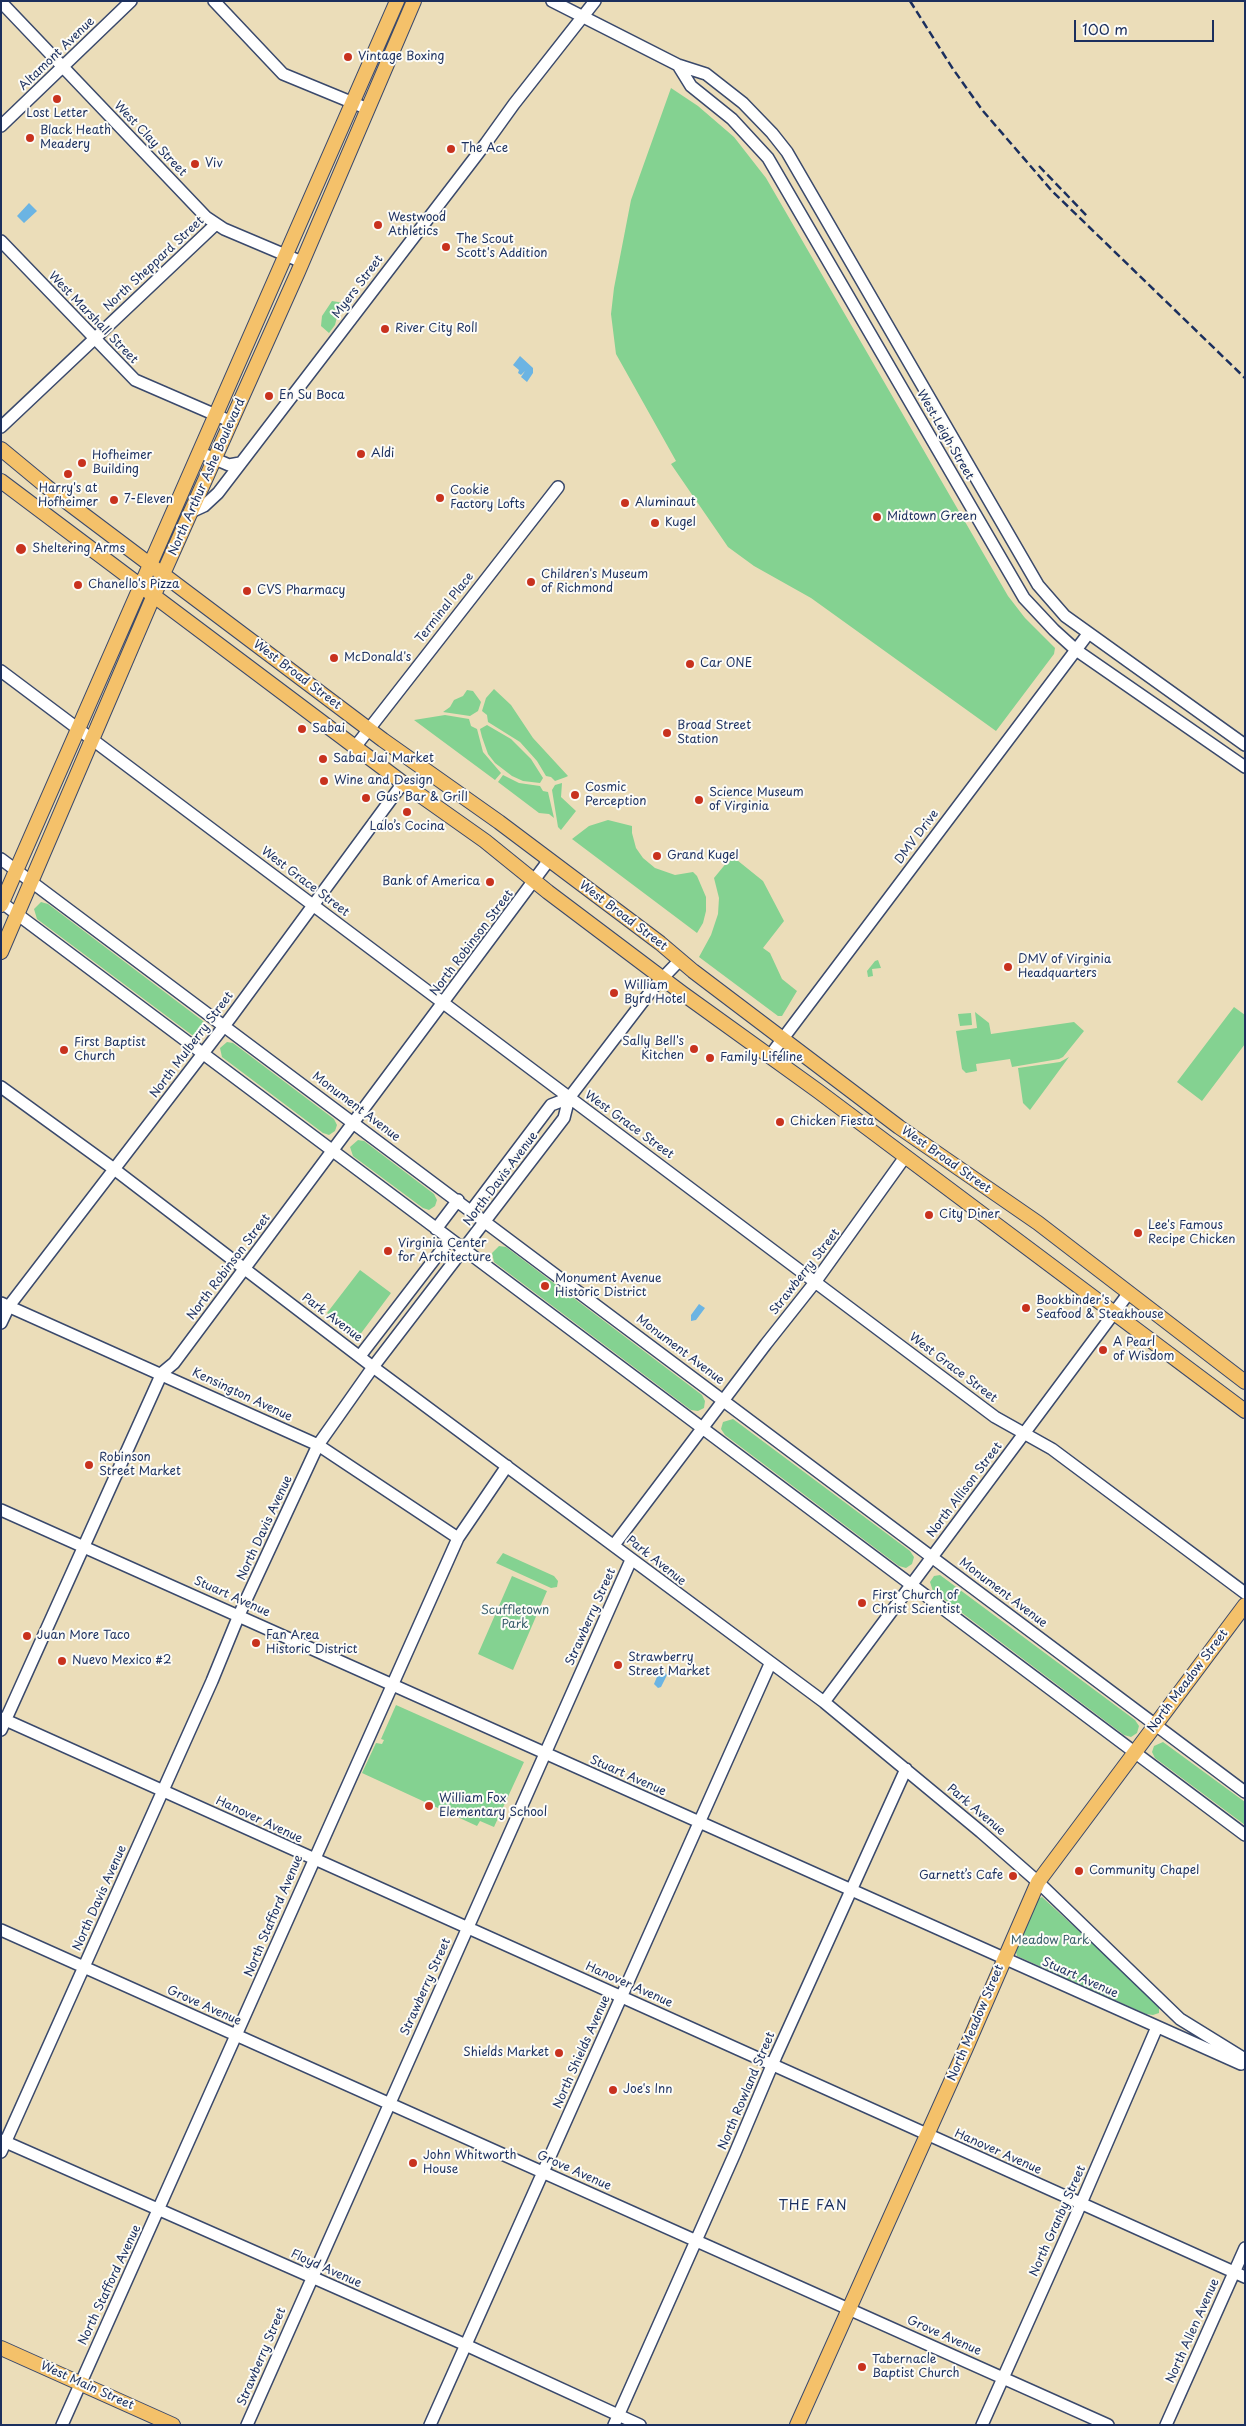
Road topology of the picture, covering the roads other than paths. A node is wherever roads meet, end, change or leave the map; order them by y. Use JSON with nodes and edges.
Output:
{"nodes":[{"id":1,"x":131,"y":1,"type":"edge"},
{"id":2,"x":214,"y":1,"type":"edge"},
{"id":3,"x":397,"y":1,"type":"edge"},
{"id":4,"x":414,"y":1,"type":"edge"},
{"id":5,"x":552,"y":1,"type":"edge"},
{"id":6,"x":595,"y":1,"type":"edge"},
{"id":7,"x":1,"y":2,"type":"edge"},
{"id":8,"x":584,"y":16,"type":"junction"},
{"id":9,"x":678,"y":65,"type":"junction"},
{"id":10,"x":63,"y":67,"type":"junction"},
{"id":11,"x":353,"y":103,"type":"junction"},
{"id":12,"x":368,"y":109,"type":"junction"},
{"id":13,"x":1,"y":126,"type":"edge"},
{"id":14,"x":216,"y":224,"type":"junction"},
{"id":15,"x":1,"y":241,"type":"edge"},
{"id":16,"x":286,"y":255,"type":"junction"},
{"id":17,"x":302,"y":262,"type":"junction"},
{"id":18,"x":94,"y":339,"type":"junction"},
{"id":19,"x":217,"y":416,"type":"junction"},
{"id":20,"x":232,"y":422,"type":"junction"},
{"id":21,"x":1,"y":427,"type":"edge"},
{"id":22,"x":1,"y":449,"type":"edge"},
{"id":23,"x":201,"y":453,"type":"junction"},
{"id":24,"x":216,"y":460,"type":"junction"},
{"id":25,"x":240,"y":464,"type":"junction"},
{"id":26,"x":1,"y":481,"type":"edge"},
{"id":27,"x":558,"y":487,"type":"dead end"},
{"id":28,"x":192,"y":512,"type":"junction"},
{"id":29,"x":151,"y":565,"type":"junction"},
{"id":30,"x":163,"y":574,"type":"junction"},
{"id":31,"x":142,"y":586,"type":"junction"},
{"id":32,"x":154,"y":596,"type":"junction"},
{"id":33,"x":1088,"y":634,"type":"junction"},
{"id":34,"x":1076,"y":650,"type":"junction"},
{"id":35,"x":1,"y":671,"type":"edge"},
{"id":36,"x":78,"y":729,"type":"junction"},
{"id":37,"x":369,"y":729,"type":"junction"},
{"id":38,"x":94,"y":740,"type":"junction"},
{"id":39,"x":1245,"y":745,"type":"edge"},
{"id":40,"x":355,"y":747,"type":"junction"},
{"id":41,"x":1245,"y":767,"type":"edge"},
{"id":42,"x":403,"y":783,"type":"junction"},
{"id":43,"x":1,"y":859,"type":"edge"},
{"id":44,"x":549,"y":860,"type":"junction"},
{"id":45,"x":16,"y":870,"type":"junction"},
{"id":46,"x":33,"y":881,"type":"junction"},
{"id":47,"x":535,"y":881,"type":"junction"},
{"id":48,"x":2,"y":903,"type":"edge"},
{"id":49,"x":313,"y":905,"type":"junction"},
{"id":50,"x":18,"y":915,"type":"junction"},
{"id":51,"x":1,"y":952,"type":"edge"},
{"id":52,"x":680,"y":960,"type":"junction"},
{"id":53,"x":662,"y":978,"type":"junction"},
{"id":54,"x":444,"y":1004,"type":"junction"},
{"id":55,"x":225,"y":1025,"type":"junction"},
{"id":56,"x":782,"y":1039,"type":"junction"},
{"id":57,"x":203,"y":1053,"type":"junction"},
{"id":58,"x":768,"y":1057,"type":"junction"},
{"id":59,"x":1,"y":1088,"type":"edge"},
{"id":60,"x":1,"y":1094,"type":"edge"},
{"id":61,"x":569,"y":1098,"type":"junction"},
{"id":62,"x":30,"y":1108,"type":"junction"},
{"id":63,"x":354,"y":1123,"type":"junction"},
{"id":64,"x":333,"y":1151,"type":"junction"},
{"id":65,"x":905,"y":1157,"type":"junction"},
{"id":66,"x":114,"y":1169,"type":"junction"},
{"id":67,"x":458,"y":1200,"type":"junction"},
{"id":68,"x":471,"y":1210,"type":"junction"},
{"id":69,"x":486,"y":1222,"type":"junction"},
{"id":70,"x":436,"y":1229,"type":"junction"},
{"id":71,"x":450,"y":1239,"type":"junction"},
{"id":72,"x":464,"y":1250,"type":"junction"},
{"id":73,"x":244,"y":1270,"type":"junction"},
{"id":74,"x":816,"y":1281,"type":"junction"},
{"id":75,"x":1128,"y":1294,"type":"junction"},
{"id":76,"x":5,"y":1305,"type":"edge"},
{"id":77,"x":1114,"y":1314,"type":"junction"},
{"id":78,"x":1,"y":1323,"type":"edge"},
{"id":79,"x":360,"y":1356,"type":"junction"},
{"id":80,"x":373,"y":1367,"type":"junction"},
{"id":81,"x":162,"y":1374,"type":"junction"},
{"id":82,"x":1245,"y":1382,"type":"edge"},
{"id":83,"x":724,"y":1400,"type":"junction"},
{"id":84,"x":1245,"y":1411,"type":"edge"},
{"id":85,"x":702,"y":1428,"type":"junction"},
{"id":86,"x":1024,"y":1434,"type":"junction"},
{"id":87,"x":318,"y":1445,"type":"junction"},
{"id":88,"x":506,"y":1466,"type":"junction"},
{"id":89,"x":1,"y":1510,"type":"edge"},
{"id":90,"x":458,"y":1538,"type":"junction"},
{"id":91,"x":83,"y":1546,"type":"junction"},
{"id":92,"x":614,"y":1546,"type":"junction"},
{"id":93,"x":932,"y":1557,"type":"junction"},
{"id":94,"x":631,"y":1560,"type":"junction"},
{"id":95,"x":911,"y":1585,"type":"junction"},
{"id":96,"x":1245,"y":1594,"type":"edge"},
{"id":97,"x":1245,"y":1605,"type":"edge"},
{"id":98,"x":239,"y":1615,"type":"junction"},
{"id":99,"x":770,"y":1664,"type":"junction"},
{"id":100,"x":392,"y":1685,"type":"junction"},
{"id":101,"x":824,"y":1702,"type":"junction"},
{"id":102,"x":3,"y":1723,"type":"edge"},
{"id":103,"x":1155,"y":1725,"type":"junction"},
{"id":104,"x":1134,"y":1752,"type":"junction"},
{"id":105,"x":544,"y":1754,"type":"junction"},
{"id":106,"x":906,"y":1769,"type":"junction"},
{"id":107,"x":163,"y":1790,"type":"junction"},
{"id":108,"x":1245,"y":1792,"type":"edge"},
{"id":109,"x":699,"y":1823,"type":"junction"},
{"id":110,"x":1245,"y":1835,"type":"edge"},
{"id":111,"x":313,"y":1860,"type":"junction"},
{"id":112,"x":1038,"y":1882,"type":"junction"},
{"id":113,"x":851,"y":1891,"type":"junction"},
{"id":114,"x":468,"y":1928,"type":"junction"},
{"id":115,"x":1,"y":1930,"type":"edge"},
{"id":116,"x":1004,"y":1960,"type":"junction"},
{"id":117,"x":84,"y":1967,"type":"junction"},
{"id":118,"x":621,"y":1997,"type":"junction"},
{"id":119,"x":1157,"y":2027,"type":"junction"},
{"id":120,"x":237,"y":2036,"type":"junction"},
{"id":121,"x":1245,"y":2059,"type":"edge"},
{"id":122,"x":772,"y":2066,"type":"junction"},
{"id":123,"x":1245,"y":2066,"type":"edge"},
{"id":124,"x":390,"y":2104,"type":"junction"},
{"id":125,"x":927,"y":2135,"type":"junction"},
{"id":126,"x":3,"y":2145,"type":"edge"},
{"id":127,"x":543,"y":2172,"type":"junction"},
{"id":128,"x":1081,"y":2204,"type":"junction"},
{"id":129,"x":160,"y":2210,"type":"junction"},
{"id":130,"x":696,"y":2241,"type":"junction"},
{"id":131,"x":1245,"y":2248,"type":"edge"},
{"id":132,"x":1239,"y":2275,"type":"edge"},
{"id":133,"x":311,"y":2277,"type":"junction"},
{"id":134,"x":848,"y":2308,"type":"junction"},
{"id":135,"x":466,"y":2345,"type":"junction"},
{"id":136,"x":1,"y":2348,"type":"edge"},
{"id":137,"x":1003,"y":2378,"type":"junction"},
{"id":138,"x":80,"y":2383,"type":"junction"},
{"id":139,"x":616,"y":2420,"type":"edge"},
{"id":140,"x":62,"y":2425,"type":"edge"},
{"id":141,"x":173,"y":2425,"type":"edge"},
{"id":142,"x":247,"y":2425,"type":"edge"},
{"id":143,"x":430,"y":2425,"type":"edge"},
{"id":144,"x":640,"y":2425,"type":"edge"},
{"id":145,"x":797,"y":2425,"type":"edge"},
{"id":146,"x":982,"y":2425,"type":"edge"},
{"id":147,"x":1108,"y":2425,"type":"edge"},
{"id":148,"x":1166,"y":2425,"type":"edge"}],
"edges":[{"from":1,"to":10,"type":"street","name":"Altamont Avenue"},
{"from":2,"to":11,"type":"street"},
{"from":3,"to":11,"type":"main road","name":"North Arthur Ashe Boulevard"},
{"from":4,"to":12,"type":"main road","name":"North Arthur Ashe Boulevard"},
{"from":5,"to":8,"type":"street","name":"West Leigh Street"},
{"from":6,"to":8,"type":"street","name":"Myers Street"},
{"from":7,"to":10,"type":"street","name":"West Clay Street"},
{"from":8,"to":9,"type":"street","name":"West Leigh Street"},
{"from":8,"to":25,"type":"street","name":"Myers Street"},
{"from":9,"to":33,"type":"street","name":"West Leigh Street"},
{"from":9,"to":34,"type":"street","name":"West Leigh Street"},
{"from":10,"to":13,"type":"street","name":"Altamont Avenue"},
{"from":10,"to":14,"type":"street","name":"West Clay Street"},
{"from":11,"to":12,"type":"street"},
{"from":11,"to":16,"type":"main road","name":"North Arthur Ashe Boulevard"},
{"from":12,"to":17,"type":"main road","name":"North Arthur Ashe Boulevard"},
{"from":14,"to":16,"type":"street","name":"West Clay Street"},
{"from":14,"to":18,"type":"street","name":"North Sheppard Street"},
{"from":15,"to":18,"type":"street","name":"West Marshall Street"},
{"from":16,"to":17,"type":"street","name":"West Clay Street"},
{"from":16,"to":19,"type":"main road","name":"North Arthur Ashe Boulevard"},
{"from":17,"to":20,"type":"main road","name":"North Arthur Ashe Boulevard"},
{"from":18,"to":19,"type":"street","name":"West Marshall Street"},
{"from":18,"to":21,"type":"street","name":"North Sheppard Street"},
{"from":19,"to":20,"type":"street","name":"West Marshall Street"},
{"from":19,"to":23,"type":"main road","name":"North Arthur Ashe Boulevard"},
{"from":20,"to":24,"type":"main road","name":"North Arthur Ashe Boulevard"},
{"from":22,"to":29,"type":"main road","name":"West Broad Street"},
{"from":23,"to":24,"type":"street"},
{"from":23,"to":29,"type":"main road","name":"North Arthur Ashe Boulevard"},
{"from":24,"to":25,"type":"street"},
{"from":24,"to":28,"type":"main road","name":"North Arthur Ashe Boulevard"},
{"from":25,"to":28,"type":"street","name":"Myers Street"},
{"from":26,"to":31,"type":"main road","name":"West Broad Street"},
{"from":27,"to":37,"type":"street","name":"Terminal Place"},
{"from":28,"to":30,"type":"main road","name":"North Arthur Ashe Boulevard"},
{"from":29,"to":30,"type":"main road","name":"West Broad Street"},
{"from":29,"to":31,"type":"main road","name":"North Arthur Ashe Boulevard"},
{"from":30,"to":32,"type":"main road","name":"North Arthur Ashe Boulevard"},
{"from":30,"to":37,"type":"main road","name":"West Broad Street"},
{"from":31,"to":32,"type":"main road","name":"West Broad Street"},
{"from":31,"to":36,"type":"main road","name":"North Arthur Ashe Boulevard"},
{"from":32,"to":38,"type":"main road","name":"North Arthur Ashe Boulevard"},
{"from":32,"to":40,"type":"main road","name":"West Broad Street"},
{"from":33,"to":34,"type":"street","name":"DMV Drive"},
{"from":33,"to":39,"type":"street","name":"West Leigh Street"},
{"from":34,"to":41,"type":"street","name":"West Leigh Street"},
{"from":34,"to":56,"type":"street","name":"DMV Drive"},
{"from":35,"to":36,"type":"street","name":"West Grace Street"},
{"from":36,"to":38,"type":"street","name":"West Grace Street"},
{"from":36,"to":45,"type":"main road","name":"North Arthur Ashe Boulevard"},
{"from":37,"to":40,"type":"street","name":"Terminal Place"},
{"from":37,"to":44,"type":"main road","name":"West Broad Street"},
{"from":38,"to":46,"type":"main road","name":"North Arthur Ashe Boulevard"},
{"from":38,"to":49,"type":"street","name":"West Grace Street"},
{"from":40,"to":42,"type":"main road","name":"West Broad Street"},
{"from":42,"to":47,"type":"main road","name":"West Broad Street"},
{"from":42,"to":49,"type":"street","name":"North Mulberry Street"},
{"from":43,"to":45,"type":"street","name":"Monument Avenue"},
{"from":44,"to":47,"type":"street","name":"North Robinson Street"},
{"from":44,"to":52,"type":"main road","name":"West Broad Street"},
{"from":45,"to":46,"type":"street","name":"Monument Avenue"},
{"from":45,"to":48,"type":"main road","name":"North Arthur Ashe Boulevard"},
{"from":46,"to":50,"type":"main road","name":"North Arthur Ashe Boulevard"},
{"from":46,"to":55,"type":"street","name":"Monument Avenue"},
{"from":47,"to":53,"type":"main road","name":"West Broad Street"},
{"from":47,"to":54,"type":"street","name":"North Robinson Street"},
{"from":48,"to":50,"type":"street"},
{"from":49,"to":54,"type":"street","name":"West Grace Street"},
{"from":49,"to":55,"type":"street","name":"North Mulberry Street"},
{"from":50,"to":51,"type":"main road","name":"North Arthur Ashe Boulevard"},
{"from":50,"to":57,"type":"street"},
{"from":52,"to":53,"type":"street","name":"North Davis Avenue"},
{"from":52,"to":56,"type":"main road","name":"West Broad Street"},
{"from":53,"to":58,"type":"main road","name":"West Broad Street"},
{"from":53,"to":61,"type":"street","name":"North Davis Avenue"},
{"from":54,"to":61,"type":"street","name":"West Grace Street"},
{"from":54,"to":63,"type":"street","name":"North Robinson Street"},
{"from":55,"to":57,"type":"street","name":"North Mulberry Street"},
{"from":55,"to":63,"type":"street","name":"Monument Avenue"},
{"from":56,"to":58,"type":"street","name":"DMV Drive"},
{"from":56,"to":75,"type":"main road","name":"West Broad Street"},
{"from":57,"to":64,"type":"street"},
{"from":57,"to":66,"type":"street","name":"North Mulberry Street"},
{"from":58,"to":65,"type":"main road","name":"West Broad Street"},
{"from":59,"to":62,"type":"street","name":"Park Avenue"},
{"from":60,"to":62,"type":"street","name":"Park Avenue"},
{"from":61,"to":68,"type":"street","name":"North Davis Avenue"},
{"from":61,"to":69,"type":"street","name":"North Davis Avenue"},
{"from":61,"to":74,"type":"street","name":"West Grace Street"},
{"from":62,"to":66,"type":"street","name":"Park Avenue"},
{"from":63,"to":64,"type":"street","name":"North Robinson Street"},
{"from":63,"to":67,"type":"street","name":"Monument Avenue"},
{"from":64,"to":70,"type":"street"},
{"from":64,"to":73,"type":"street","name":"North Robinson Street"},
{"from":65,"to":74,"type":"street","name":"Strawberry Street"},
{"from":65,"to":77,"type":"main road","name":"West Broad Street"},
{"from":66,"to":73,"type":"street","name":"Park Avenue"},
{"from":66,"to":76,"type":"street","name":"North Mulberry Street"},
{"from":67,"to":68,"type":"street","name":"Monument Avenue"},
{"from":67,"to":70,"type":"street","name":"North Davis Avenue"},
{"from":68,"to":69,"type":"street","name":"Monument Avenue"},
{"from":69,"to":72,"type":"street","name":"North Davis Avenue"},
{"from":69,"to":83,"type":"street","name":"Monument Avenue"},
{"from":70,"to":71,"type":"street"},
{"from":71,"to":72,"type":"street"},
{"from":71,"to":79,"type":"street"},
{"from":72,"to":80,"type":"street","name":"North Davis Avenue"},
{"from":72,"to":85,"type":"street"},
{"from":73,"to":79,"type":"street","name":"Park Avenue"},
{"from":73,"to":81,"type":"street","name":"North Robinson Street"},
{"from":74,"to":83,"type":"street","name":"Strawberry Street"},
{"from":74,"to":86,"type":"street","name":"West Grace Street"},
{"from":75,"to":77,"type":"street","name":"North Allison Street"},
{"from":75,"to":82,"type":"main road","name":"West Broad Street"},
{"from":76,"to":78,"type":"street","name":"North Mulberry Street"},
{"from":76,"to":81,"type":"street","name":"Kensington Avenue"},
{"from":77,"to":84,"type":"main road","name":"West Broad Street"},
{"from":77,"to":86,"type":"street","name":"North Allison Street"},
{"from":79,"to":80,"type":"street","name":"Park Avenue"},
{"from":80,"to":87,"type":"street","name":"North Davis Avenue"},
{"from":80,"to":88,"type":"street","name":"Park Avenue"},
{"from":81,"to":87,"type":"street","name":"Kensington Avenue"},
{"from":81,"to":91,"type":"street","name":"North Robinson Street"},
{"from":83,"to":85,"type":"street","name":"Strawberry Street"},
{"from":83,"to":93,"type":"street","name":"Monument Avenue"},
{"from":85,"to":92,"type":"street","name":"Strawberry Street"},
{"from":85,"to":95,"type":"street"},
{"from":86,"to":93,"type":"street","name":"North Allison Street"},
{"from":86,"to":96,"type":"street","name":"West Grace Street"},
{"from":87,"to":90,"type":"street","name":"Kensington Avenue"},
{"from":87,"to":98,"type":"street","name":"North Davis Avenue"},
{"from":88,"to":90,"type":"street","name":"North Stafford Avenue"},
{"from":88,"to":92,"type":"street","name":"Park Avenue"},
{"from":89,"to":91,"type":"street","name":"Stuart Avenue"},
{"from":90,"to":100,"type":"street","name":"North Stafford Avenue"},
{"from":91,"to":98,"type":"street","name":"Stuart Avenue"},
{"from":91,"to":102,"type":"street","name":"North Robinson Street"},
{"from":92,"to":94,"type":"street","name":"Park Avenue"},
{"from":93,"to":95,"type":"street","name":"North Allison Street"},
{"from":93,"to":103,"type":"street","name":"Monument Avenue"},
{"from":94,"to":99,"type":"street","name":"Park Avenue"},
{"from":94,"to":105,"type":"street","name":"Strawberry Street"},
{"from":95,"to":101,"type":"street","name":"North Allison Street"},
{"from":95,"to":104,"type":"street"},
{"from":97,"to":103,"type":"main road","name":"North Meadow Street"},
{"from":98,"to":100,"type":"street","name":"Stuart Avenue"},
{"from":98,"to":107,"type":"street","name":"North Davis Avenue"},
{"from":99,"to":101,"type":"street","name":"Park Avenue"},
{"from":99,"to":109,"type":"street","name":"North Shields Avenue"},
{"from":100,"to":105,"type":"street","name":"Stuart Avenue"},
{"from":100,"to":111,"type":"street","name":"North Stafford Avenue"},
{"from":101,"to":106,"type":"street","name":"Park Avenue"},
{"from":102,"to":107,"type":"street","name":"Hanover Avenue"},
{"from":103,"to":104,"type":"main road","name":"North Meadow Street"},
{"from":103,"to":108,"type":"street","name":"Monument Avenue"},
{"from":104,"to":110,"type":"street"},
{"from":104,"to":112,"type":"main road","name":"North Meadow Street"},
{"from":105,"to":109,"type":"street","name":"Stuart Avenue"},
{"from":105,"to":114,"type":"street","name":"Strawberry Street"},
{"from":106,"to":112,"type":"street","name":"Park Avenue"},
{"from":106,"to":113,"type":"street","name":"North Rowland Street"},
{"from":107,"to":111,"type":"street","name":"Hanover Avenue"},
{"from":107,"to":117,"type":"street","name":"North Davis Avenue"},
{"from":109,"to":113,"type":"street","name":"Stuart Avenue"},
{"from":109,"to":118,"type":"street","name":"North Shields Avenue"},
{"from":111,"to":114,"type":"street","name":"Hanover Avenue"},
{"from":111,"to":120,"type":"street","name":"North Stafford Avenue"},
{"from":112,"to":116,"type":"main road","name":"North Meadow Street"},
{"from":112,"to":121,"type":"street","name":"Park Avenue"},
{"from":113,"to":116,"type":"street","name":"Stuart Avenue"},
{"from":113,"to":122,"type":"street","name":"North Rowland Street"},
{"from":114,"to":118,"type":"street","name":"Hanover Avenue"},
{"from":114,"to":124,"type":"street","name":"Strawberry Street"},
{"from":115,"to":117,"type":"street","name":"Grove Avenue"},
{"from":116,"to":119,"type":"street","name":"Stuart Avenue"},
{"from":116,"to":125,"type":"main road","name":"North Meadow Street"},
{"from":117,"to":120,"type":"street","name":"Grove Avenue"},
{"from":117,"to":126,"type":"street","name":"North Davis Avenue"},
{"from":118,"to":122,"type":"street","name":"Hanover Avenue"},
{"from":118,"to":127,"type":"street","name":"North Shields Avenue"},
{"from":119,"to":123,"type":"street","name":"Stuart Avenue"},
{"from":119,"to":128,"type":"street","name":"North Granby Street"},
{"from":120,"to":124,"type":"street","name":"Grove Avenue"},
{"from":120,"to":129,"type":"street","name":"North Stafford Avenue"},
{"from":122,"to":125,"type":"street","name":"Hanover Avenue"},
{"from":122,"to":130,"type":"street","name":"North Rowland Street"},
{"from":124,"to":127,"type":"street","name":"Grove Avenue"},
{"from":124,"to":133,"type":"street","name":"Strawberry Street"},
{"from":125,"to":128,"type":"street","name":"Hanover Avenue"},
{"from":125,"to":134,"type":"main road","name":"North Meadow Street"},
{"from":126,"to":129,"type":"street","name":"Floyd Avenue"},
{"from":127,"to":130,"type":"street","name":"Grove Avenue"},
{"from":127,"to":135,"type":"street","name":"North Shields Avenue"},
{"from":128,"to":132,"type":"street","name":"Hanover Avenue"},
{"from":128,"to":137,"type":"street","name":"North Granby Street"},
{"from":129,"to":133,"type":"street","name":"Floyd Avenue"},
{"from":129,"to":138,"type":"street","name":"North Stafford Avenue"},
{"from":130,"to":134,"type":"street","name":"Grove Avenue"},
{"from":130,"to":139,"type":"street","name":"North Rowland Street"},
{"from":131,"to":132,"type":"street","name":"North Allen Avenue"},
{"from":132,"to":148,"type":"street","name":"North Allen Avenue"},
{"from":133,"to":135,"type":"street","name":"Floyd Avenue"},
{"from":133,"to":142,"type":"street","name":"Strawberry Street"},
{"from":134,"to":137,"type":"street","name":"Grove Avenue"},
{"from":134,"to":145,"type":"main road","name":"North Meadow Street"},
{"from":135,"to":139,"type":"street","name":"Floyd Avenue"},
{"from":135,"to":143,"type":"street","name":"North Shields Avenue"},
{"from":136,"to":138,"type":"main road","name":"West Main Street"},
{"from":137,"to":146,"type":"street","name":"North Granby Street"},
{"from":137,"to":147,"type":"street","name":"Grove Avenue"},
{"from":138,"to":140,"type":"street","name":"North Stafford Avenue"},
{"from":138,"to":141,"type":"main road","name":"West Main Street"},
{"from":139,"to":144,"type":"street","name":"Floyd Avenue"}]}
